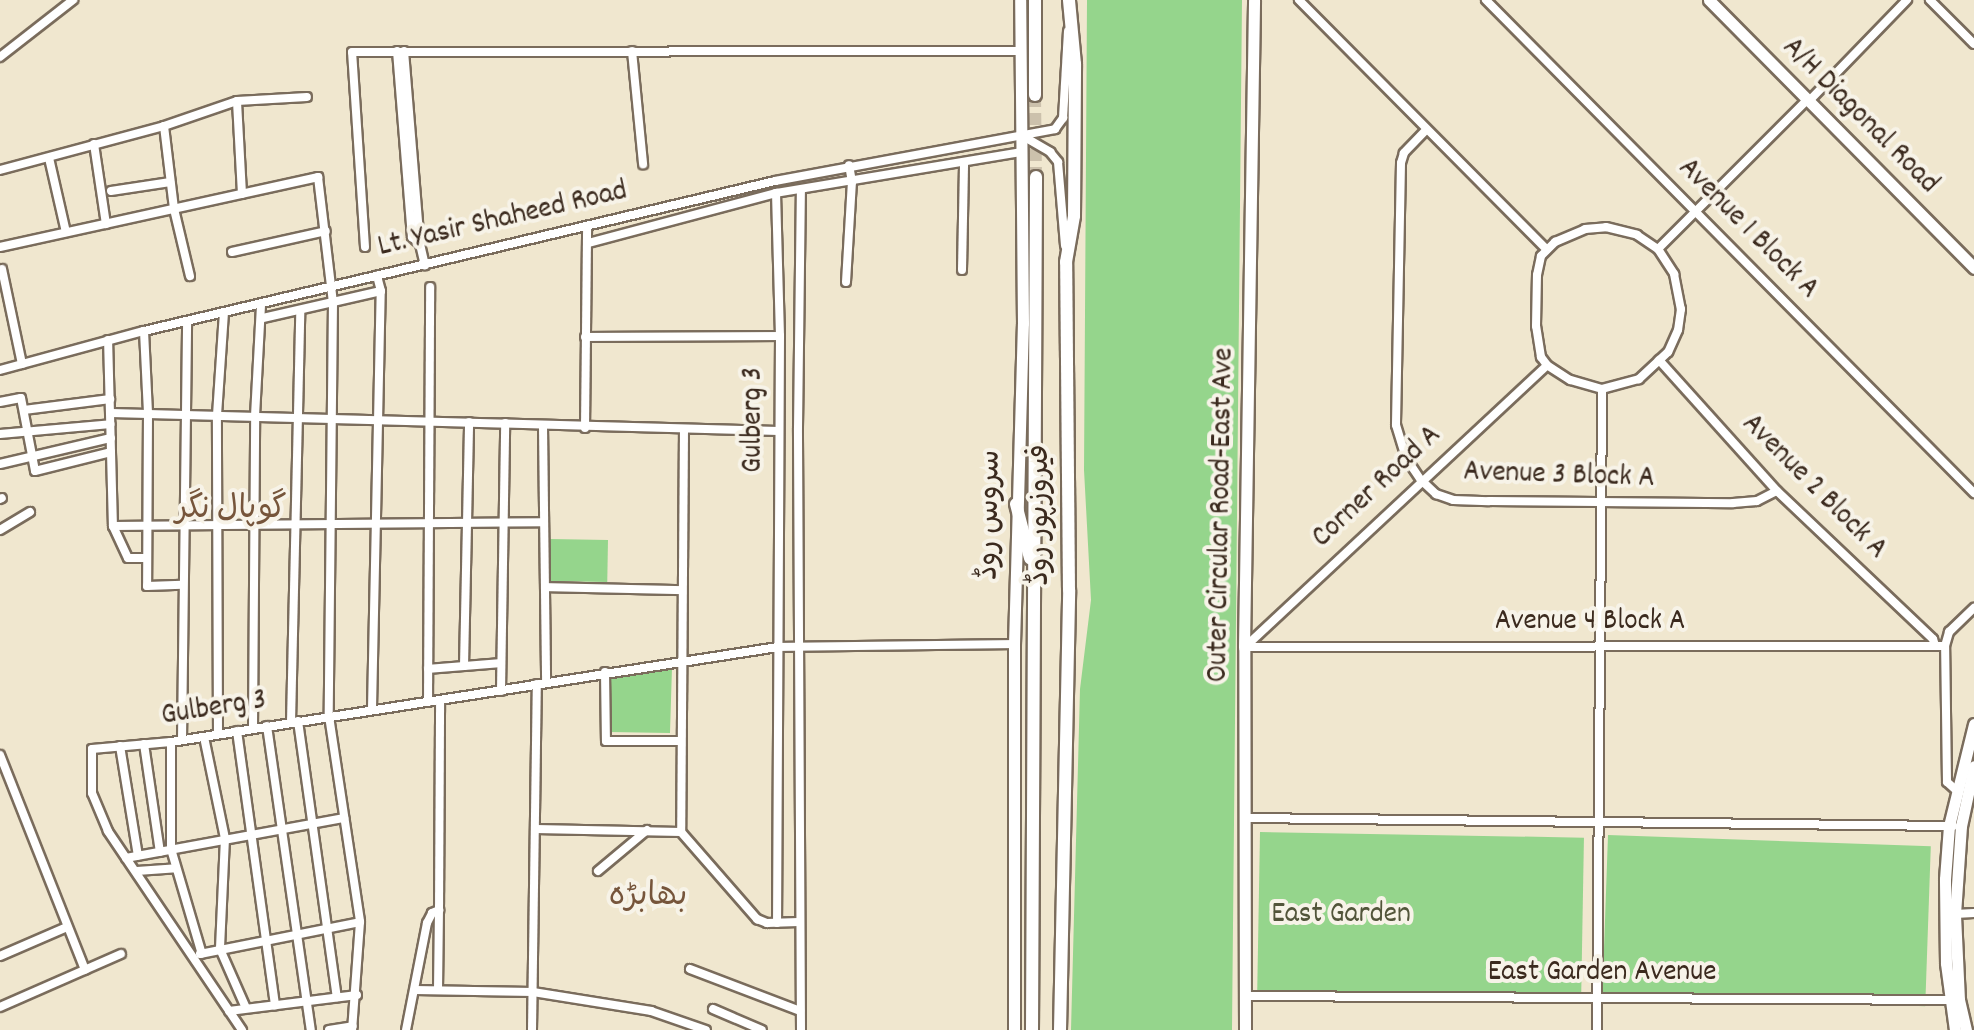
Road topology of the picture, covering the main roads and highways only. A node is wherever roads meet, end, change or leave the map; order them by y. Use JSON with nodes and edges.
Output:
{"nodes":[{"id":1,"x":1035,"y":0,"type":"edge"},
{"id":2,"x":1069,"y":0,"type":"edge"},
{"id":3,"x":1035,"y":95,"type":"tunnel mouth"},
{"id":4,"x":1036,"y":177,"type":"tunnel mouth"},
{"id":5,"x":1016,"y":504,"type":"road end"},
{"id":6,"x":1034,"y":577,"type":"junction"},
{"id":7,"x":1032,"y":1030,"type":"edge"},
{"id":8,"x":1060,"y":1030,"type":"edge"}],
"edges":[{"from":1,"to":3,"type":"main road"},
{"from":2,"to":8,"type":"main road","name":"فیروزپور روڈ"},
{"from":4,"to":6,"type":"main road","name":"فیروزپور روڈ"},
{"from":5,"to":6,"type":"main road"},
{"from":6,"to":7,"type":"main road","name":"فیروزپور روڈ"}]}
